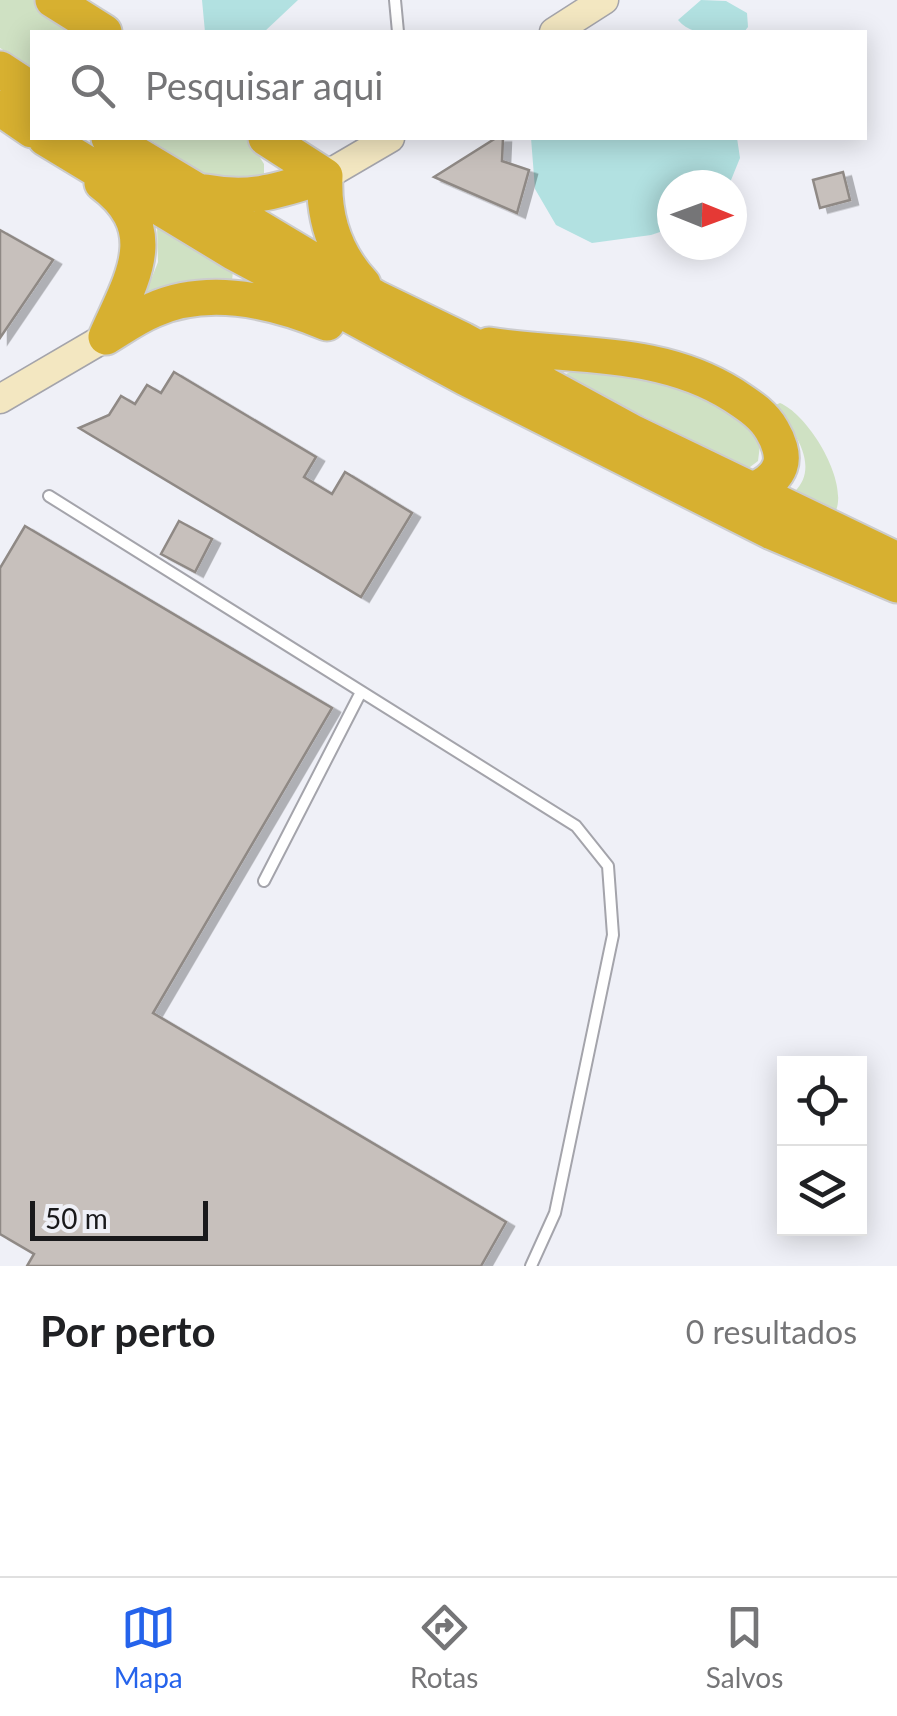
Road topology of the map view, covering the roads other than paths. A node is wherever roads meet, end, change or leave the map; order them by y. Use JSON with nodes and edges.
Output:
{"nodes":[{"id":1,"x":53,"y":0,"type":"edge"},
{"id":2,"x":395,"y":0,"type":"edge"},
{"id":3,"x":604,"y":0,"type":"edge"},
{"id":4,"x":101,"y":30,"type":"edge"},
{"id":5,"x":398,"y":30,"type":"edge"},
{"id":6,"x":557,"y":30,"type":"edge"},
{"id":7,"x":0,"y":70,"type":"edge"},
{"id":8,"x":29,"y":122,"type":"edge"},
{"id":9,"x":51,"y":140,"type":"edge"},
{"id":10,"x":57,"y":140,"type":"edge"},
{"id":11,"x":112,"y":140,"type":"edge"},
{"id":12,"x":269,"y":140,"type":"edge"},
{"id":13,"x":387,"y":140,"type":"edge"},
{"id":14,"x":325,"y":176,"type":"junction"},
{"id":15,"x":193,"y":190,"type":"junction"},
{"id":16,"x":376,"y":298,"type":"junction"},
{"id":17,"x":106,"y":337,"type":"junction"},
{"id":18,"x":462,"y":340,"type":"junction"},
{"id":19,"x":423,"y":354,"type":"junction"},
{"id":20,"x":0,"y":399,"type":"edge"},
{"id":21,"x":668,"y":480,"type":"junction"},
{"id":22,"x":754,"y":491,"type":"junction"},
{"id":23,"x":49,"y":496,"type":"dead end"},
{"id":24,"x":897,"y":560,"type":"edge"},
{"id":25,"x":897,"y":586,"type":"edge"},
{"id":26,"x":361,"y":692,"type":"junction"},
{"id":27,"x":264,"y":881,"type":"dead end"},
{"id":28,"x":531,"y":1266,"type":"edge"}],
"edges":[{"from":1,"to":4,"type":"highway"},
{"from":2,"to":5,"type":"lane"},
{"from":3,"to":6,"type":"main road"},
{"from":7,"to":8,"type":"highway"},
{"from":9,"to":17,"type":"highway"},
{"from":10,"to":19,"type":"highway"},
{"from":11,"to":15,"type":"highway"},
{"from":12,"to":14,"type":"highway"},
{"from":13,"to":14,"type":"main road"},
{"from":14,"to":15,"type":"highway"},
{"from":14,"to":16,"type":"highway"},
{"from":15,"to":16,"type":"highway"},
{"from":16,"to":18,"type":"highway"},
{"from":17,"to":19,"type":"highway"},
{"from":17,"to":20,"type":"main road"},
{"from":18,"to":22,"type":"highway"},
{"from":18,"to":22,"type":"highway"},
{"from":19,"to":21,"type":"highway"},
{"from":21,"to":22,"type":"highway"},
{"from":21,"to":25,"type":"highway"},
{"from":22,"to":24,"type":"highway"},
{"from":23,"to":26,"type":"lane"},
{"from":26,"to":27,"type":"lane"},
{"from":26,"to":28,"type":"lane"}]}
